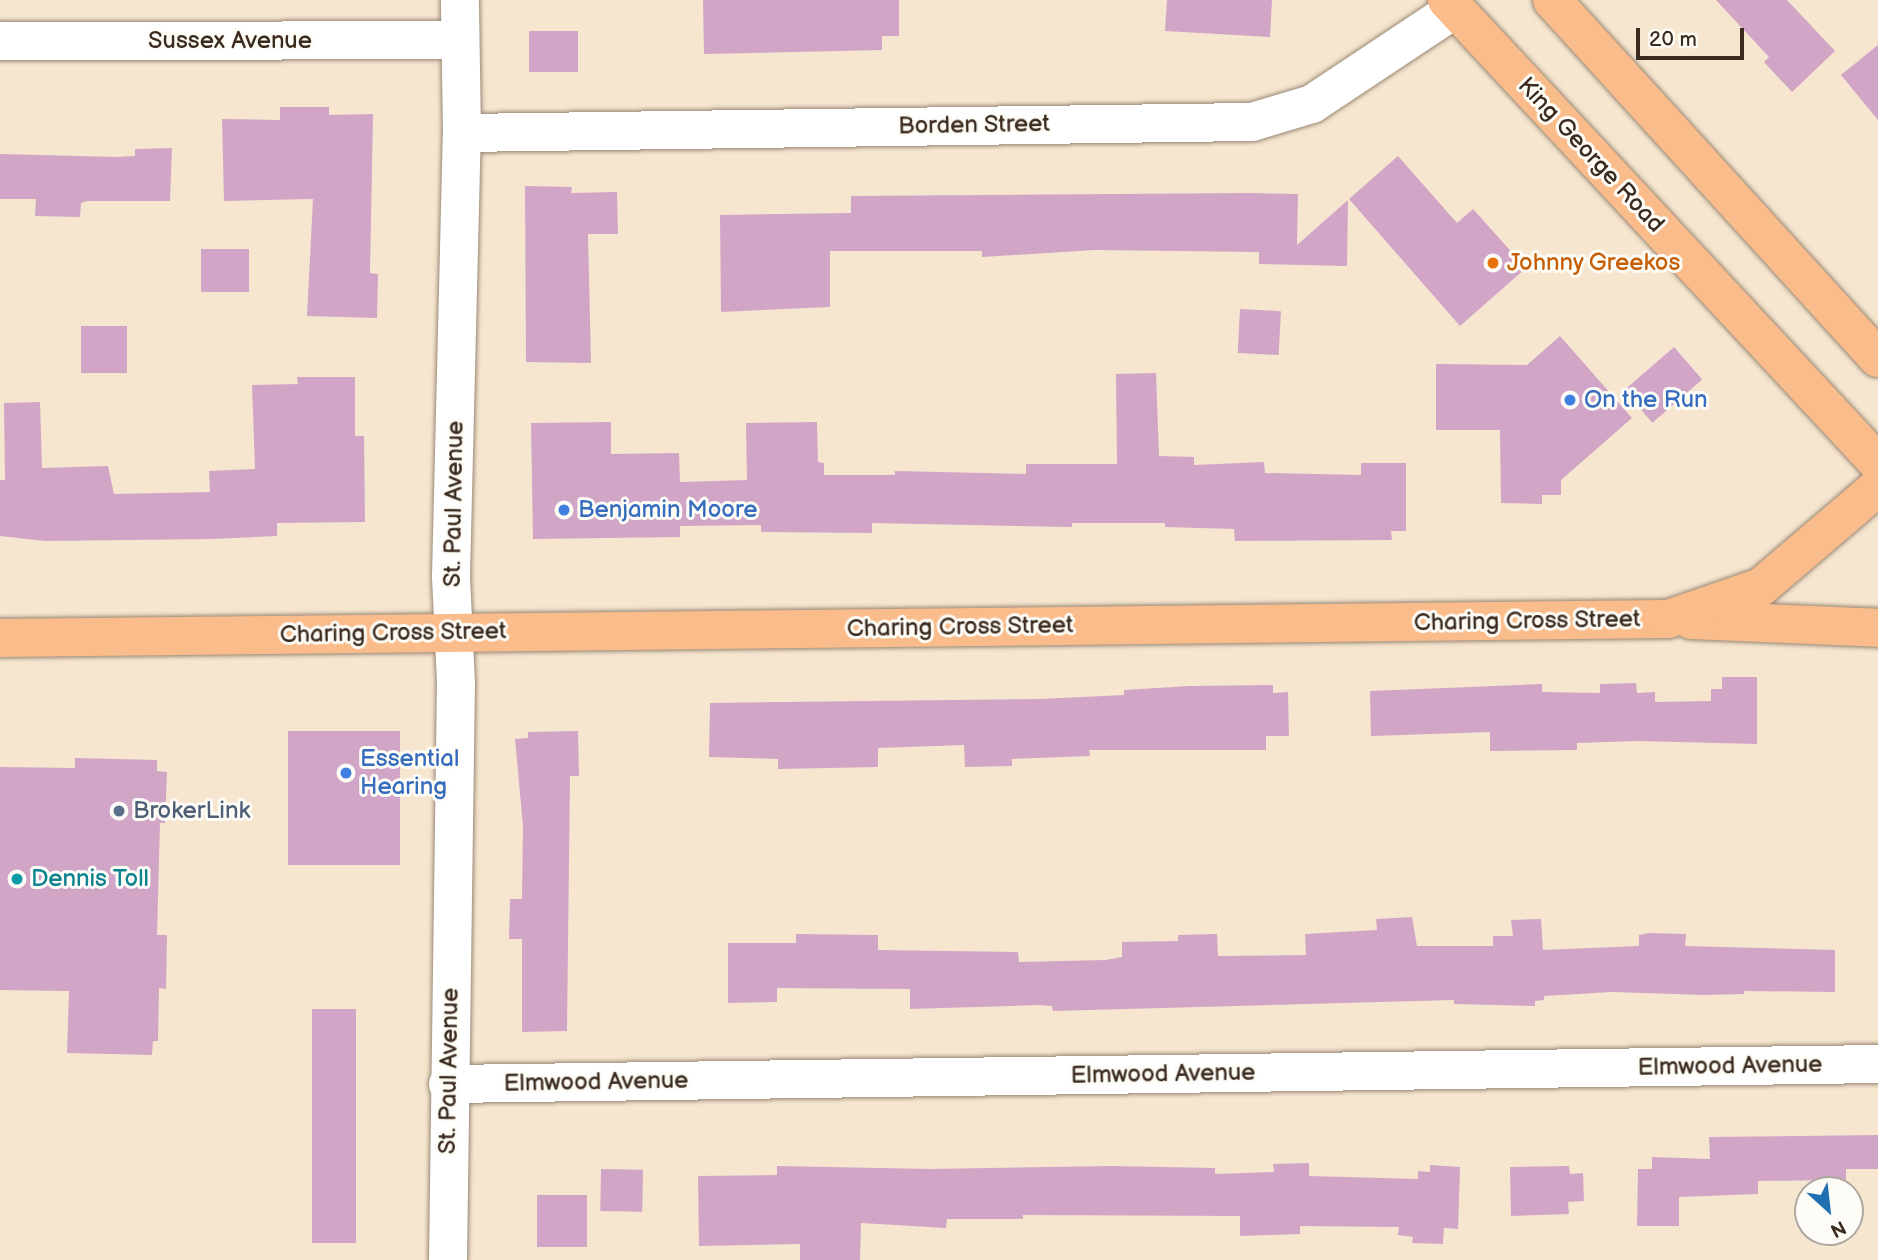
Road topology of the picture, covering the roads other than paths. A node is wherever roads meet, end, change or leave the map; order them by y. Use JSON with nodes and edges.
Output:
{"nodes":[{"id":1,"x":460,"y":0,"type":"edge"},
{"id":2,"x":1552,"y":0,"type":"edge"},
{"id":3,"x":1451,"y":4,"type":"edge"},
{"id":4,"x":459,"y":40,"type":"junction"},
{"id":5,"x":0,"y":41,"type":"edge"},
{"id":6,"x":463,"y":133,"type":"junction"},
{"id":7,"x":1878,"y":358,"type":"edge"},
{"id":8,"x":1878,"y":463,"type":"edge"},
{"id":9,"x":1878,"y":487,"type":"edge"},
{"id":10,"x":1668,"y":619,"type":"junction"},
{"id":11,"x":1878,"y":628,"type":"edge"},
{"id":12,"x":454,"y":632,"type":"junction"},
{"id":13,"x":0,"y":638,"type":"edge"},
{"id":14,"x":1878,"y":1064,"type":"edge"},
{"id":15,"x":448,"y":1084,"type":"junction"},
{"id":16,"x":448,"y":1260,"type":"edge"}],
"edges":[{"from":1,"to":4,"type":"street","name":"St. Paul Avenue"},
{"from":2,"to":7,"type":"main road"},
{"from":3,"to":6,"type":"street","name":"Borden Street"},
{"from":3,"to":8,"type":"main road","name":"King George Road"},
{"from":4,"to":5,"type":"street","name":"Sussex Avenue"},
{"from":4,"to":6,"type":"street","name":"St. Paul Avenue"},
{"from":6,"to":12,"type":"street","name":"St. Paul Avenue"},
{"from":9,"to":10,"type":"main road","name":"Charing Cross Street"},
{"from":10,"to":11,"type":"main road"},
{"from":10,"to":12,"type":"main road","name":"Charing Cross Street"},
{"from":12,"to":13,"type":"main road","name":"Charing Cross Street"},
{"from":12,"to":15,"type":"street","name":"St. Paul Avenue"},
{"from":14,"to":15,"type":"street","name":"Elmwood Avenue"},
{"from":15,"to":16,"type":"street","name":"St. Paul Avenue"}]}
